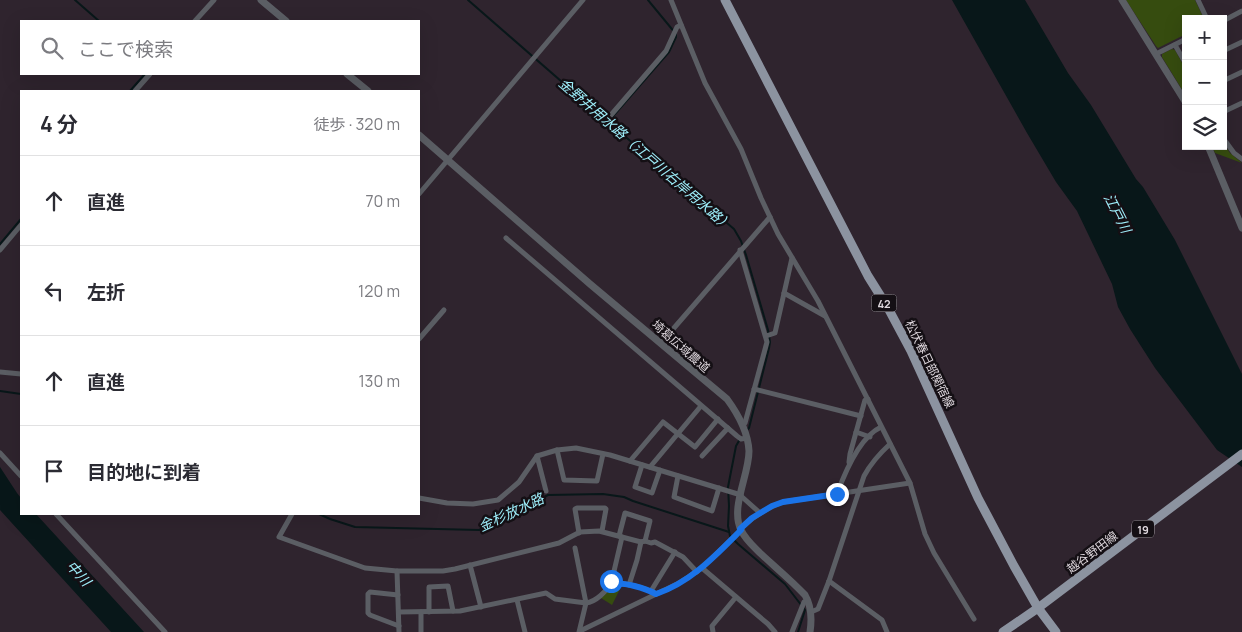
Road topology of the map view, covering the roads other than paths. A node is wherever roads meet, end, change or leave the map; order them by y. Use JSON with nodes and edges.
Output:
{"nodes":[{"id":1,"x":214,"y":0,"type":"edge"},
{"id":2,"x":261,"y":0,"type":"edge"},
{"id":3,"x":583,"y":0,"type":"edge"},
{"id":4,"x":671,"y":0,"type":"edge"},
{"id":5,"x":725,"y":0,"type":"edge"},
{"id":6,"x":1122,"y":0,"type":"edge"},
{"id":7,"x":1198,"y":0,"type":"edge"},
{"id":8,"x":1242,"y":12,"type":"edge"},
{"id":9,"x":1205,"y":15,"type":"edge"},
{"id":10,"x":1227,"y":19,"type":"edge"},
{"id":11,"x":196,"y":20,"type":"edge"},
{"id":12,"x":285,"y":20,"type":"edge"},
{"id":13,"x":681,"y":25,"type":"junction"},
{"id":14,"x":1182,"y":41,"type":"edge"},
{"id":15,"x":1242,"y":42,"type":"edge"},
{"id":16,"x":1174,"y":45,"type":"junction"},
{"id":17,"x":1227,"y":49,"type":"edge"},
{"id":18,"x":1156,"y":54,"type":"junction"},
{"id":19,"x":1183,"y":60,"type":"edge"},
{"id":20,"x":1242,"y":72,"type":"edge"},
{"id":21,"x":149,"y":75,"type":"edge"},
{"id":22,"x":348,"y":75,"type":"edge"},
{"id":23,"x":1227,"y":80,"type":"edge"},
{"id":24,"x":136,"y":90,"type":"edge"},
{"id":25,"x":367,"y":90,"type":"edge"},
{"id":26,"x":1182,"y":96,"type":"edge"},
{"id":27,"x":1242,"y":104,"type":"edge"},
{"id":28,"x":1227,"y":110,"type":"edge"},
{"id":29,"x":607,"y":121,"type":"dead end"},
{"id":30,"x":420,"y":136,"type":"edge"},
{"id":31,"x":1227,"y":143,"type":"edge"},
{"id":32,"x":1210,"y":150,"type":"edge"},
{"id":33,"x":1242,"y":159,"type":"edge"},
{"id":34,"x":448,"y":160,"type":"junction"},
{"id":35,"x":420,"y":193,"type":"edge"},
{"id":36,"x":770,"y":217,"type":"junction"},
{"id":37,"x":1240,"y":220,"type":"edge"},
{"id":38,"x":20,"y":226,"type":"edge"},
{"id":39,"x":1242,"y":228,"type":"edge"},
{"id":40,"x":506,"y":238,"type":"dead end"},
{"id":41,"x":0,"y":250,"type":"edge"},
{"id":42,"x":741,"y":250,"type":"junction"},
{"id":43,"x":792,"y":258,"type":"junction"},
{"id":44,"x":784,"y":293,"type":"junction"},
{"id":45,"x":444,"y":310,"type":"dead end"},
{"id":46,"x":825,"y":316,"type":"junction"},
{"id":47,"x":768,"y":335,"type":"junction"},
{"id":48,"x":420,"y":338,"type":"edge"},
{"id":49,"x":661,"y":343,"type":"junction"},
{"id":50,"x":0,"y":372,"type":"edge"},
{"id":51,"x":20,"y":374,"type":"edge"},
{"id":52,"x":754,"y":389,"type":"junction"},
{"id":53,"x":868,"y":399,"type":"junction"},
{"id":54,"x":702,"y":406,"type":"junction"},
{"id":55,"x":861,"y":416,"type":"junction"},
{"id":56,"x":718,"y":419,"type":"junction"},
{"id":57,"x":742,"y":425,"type":"junction"},
{"id":58,"x":882,"y":427,"type":"junction"},
{"id":59,"x":728,"y":428,"type":"junction"},
{"id":60,"x":856,"y":432,"type":"junction"},
{"id":61,"x":678,"y":434,"type":"junction"},
{"id":62,"x":870,"y":436,"type":"junction"},
{"id":63,"x":742,"y":438,"type":"junction"},
{"id":64,"x":890,"y":444,"type":"junction"},
{"id":65,"x":557,"y":450,"type":"junction"},
{"id":66,"x":0,"y":453,"type":"edge"},
{"id":67,"x":603,"y":454,"type":"junction"},
{"id":68,"x":1242,"y":454,"type":"edge"},
{"id":69,"x":538,"y":456,"type":"junction"},
{"id":70,"x":702,"y":456,"type":"dead end"},
{"id":71,"x":630,"y":461,"type":"junction"},
{"id":72,"x":849,"y":463,"type":"junction"},
{"id":73,"x":642,"y":464,"type":"junction"},
{"id":74,"x":650,"y":467,"type":"junction"},
{"id":75,"x":660,"y":470,"type":"junction"},
{"id":76,"x":20,"y":475,"type":"edge"},
{"id":77,"x":678,"y":476,"type":"junction"},
{"id":78,"x":910,"y":483,"type":"junction"},
{"id":79,"x":718,"y":488,"type":"junction"},
{"id":80,"x":546,"y":491,"type":"dead end"},
{"id":81,"x":858,"y":491,"type":"junction"},
{"id":82,"x":837,"y":494,"type":"junction"},
{"id":83,"x":741,"y":495,"type":"junction"},
{"id":84,"x":420,"y":498,"type":"edge"},
{"id":85,"x":760,"y":513,"type":"junction"},
{"id":86,"x":57,"y":515,"type":"edge"},
{"id":87,"x":291,"y":515,"type":"edge"},
{"id":88,"x":740,"y":529,"type":"junction"},
{"id":89,"x":602,"y":532,"type":"junction"},
{"id":90,"x":579,"y":533,"type":"junction"},
{"id":91,"x":620,"y":537,"type":"junction"},
{"id":92,"x":643,"y":542,"type":"junction"},
{"id":93,"x":575,"y":548,"type":"dead end"},
{"id":94,"x":675,"y":552,"type":"junction"},
{"id":95,"x":470,"y":565,"type":"junction"},
{"id":96,"x":702,"y":568,"type":"junction"},
{"id":97,"x":397,"y":571,"type":"junction"},
{"id":98,"x":696,"y":572,"type":"junction"},
{"id":99,"x":830,"y":581,"type":"junction"},
{"id":100,"x":612,"y":584,"type":"junction"},
{"id":101,"x":629,"y":585,"type":"junction"},
{"id":102,"x":653,"y":592,"type":"junction"},
{"id":103,"x":398,"y":595,"type":"junction"},
{"id":104,"x":736,"y":597,"type":"junction"},
{"id":105,"x":517,"y":600,"type":"junction"},
{"id":106,"x":808,"y":601,"type":"junction"},
{"id":107,"x":586,"y":603,"type":"junction"},
{"id":108,"x":1040,"y":606,"type":"junction"},
{"id":109,"x":481,"y":607,"type":"junction"},
{"id":110,"x":453,"y":611,"type":"junction"},
{"id":111,"x":399,"y":612,"type":"junction"},
{"id":112,"x":421,"y":612,"type":"junction"},
{"id":113,"x":429,"y":612,"type":"junction"},
{"id":114,"x":811,"y":612,"type":"junction"},
{"id":115,"x":974,"y":618,"type":"dead end"},
{"id":116,"x":399,"y":629,"type":"edge"},
{"id":117,"x":580,"y":631,"type":"edge"},
{"id":118,"x":165,"y":632,"type":"edge"},
{"id":119,"x":421,"y":632,"type":"edge"},
{"id":120,"x":525,"y":632,"type":"edge"},
{"id":121,"x":712,"y":632,"type":"edge"},
{"id":122,"x":775,"y":632,"type":"edge"},
{"id":123,"x":792,"y":632,"type":"edge"},
{"id":124,"x":810,"y":632,"type":"edge"},
{"id":125,"x":887,"y":632,"type":"edge"},
{"id":126,"x":1003,"y":632,"type":"edge"},
{"id":127,"x":1056,"y":632,"type":"edge"}],
"edges":[{"from":1,"to":11,"type":"street"},
{"from":2,"to":12,"type":"street"},
{"from":3,"to":34,"type":"street"},
{"from":4,"to":13,"type":"street"},
{"from":5,"to":108,"type":"main road","name":"松伏春日部関宿線","number":"42"},
{"from":6,"to":18,"type":"street"},
{"from":7,"to":9,"type":"street"},
{"from":8,"to":10,"type":"street"},
{"from":13,"to":29,"type":"street"},
{"from":13,"to":36,"type":"street"},
{"from":14,"to":16,"type":"street"},
{"from":15,"to":17,"type":"street"},
{"from":16,"to":18,"type":"street"},
{"from":16,"to":19,"type":"street"},
{"from":18,"to":26,"type":"street"},
{"from":20,"to":23,"type":"street"},
{"from":21,"to":24,"type":"street"},
{"from":22,"to":25,"type":"street"},
{"from":27,"to":28,"type":"street"},
{"from":30,"to":34,"type":"street","name":"埼葛広域農道"},
{"from":31,"to":33,"type":"street"},
{"from":32,"to":37,"type":"street"},
{"from":34,"to":35,"type":"street"},
{"from":34,"to":49,"type":"street","name":"埼葛広域農道"},
{"from":36,"to":42,"type":"street"},
{"from":36,"to":43,"type":"street"},
{"from":37,"to":39,"type":"street"},
{"from":38,"to":41,"type":"street"},
{"from":40,"to":54,"type":"street"},
{"from":42,"to":47,"type":"street"},
{"from":42,"to":49,"type":"street"},
{"from":43,"to":44,"type":"street"},
{"from":43,"to":46,"type":"street"},
{"from":44,"to":46,"type":"street"},
{"from":44,"to":47,"type":"street"},
{"from":45,"to":48,"type":"street"},
{"from":46,"to":53,"type":"street"},
{"from":47,"to":52,"type":"street"},
{"from":49,"to":57,"type":"street","name":"埼葛広域農道"},
{"from":50,"to":51,"type":"street"},
{"from":52,"to":55,"type":"street"},
{"from":52,"to":57,"type":"street"},
{"from":53,"to":55,"type":"street"},
{"from":53,"to":58,"type":"street"},
{"from":54,"to":56,"type":"street"},
{"from":54,"to":61,"type":"street"},
{"from":55,"to":60,"type":"street"},
{"from":56,"to":59,"type":"street"},
{"from":56,"to":61,"type":"street"},
{"from":57,"to":63,"type":"street","name":"埼葛広域農道"},
{"from":58,"to":62,"type":"street"},
{"from":58,"to":64,"type":"street"},
{"from":59,"to":63,"type":"street"},
{"from":59,"to":70,"type":"street"},
{"from":60,"to":62,"type":"street"},
{"from":60,"to":72,"type":"street"},
{"from":61,"to":71,"type":"street"},
{"from":61,"to":74,"type":"street"},
{"from":62,"to":72,"type":"street"},
{"from":63,"to":83,"type":"street","name":"埼葛広域農道"},
{"from":64,"to":78,"type":"street"},
{"from":64,"to":81,"type":"street"},
{"from":65,"to":67,"type":"street"},
{"from":65,"to":67,"type":"street"},
{"from":65,"to":69,"type":"street"},
{"from":66,"to":76,"type":"street"},
{"from":67,"to":71,"type":"street"},
{"from":68,"to":108,"type":"main road","name":"越谷野田線","number":"19"},
{"from":69,"to":80,"type":"street"},
{"from":69,"to":84,"type":"street"},
{"from":71,"to":73,"type":"street"},
{"from":72,"to":82,"type":"street"},
{"from":73,"to":74,"type":"street"},
{"from":73,"to":75,"type":"street"},
{"from":74,"to":75,"type":"street"},
{"from":75,"to":77,"type":"street"},
{"from":77,"to":79,"type":"street"},
{"from":77,"to":79,"type":"street"},
{"from":78,"to":81,"type":"street"},
{"from":78,"to":115,"type":"street"},
{"from":79,"to":83,"type":"street"},
{"from":81,"to":82,"type":"street"},
{"from":81,"to":99,"type":"street"},
{"from":82,"to":85,"type":"street"},
{"from":83,"to":85,"type":"street"},
{"from":83,"to":88,"type":"street","name":"埼葛広域農道"},
{"from":85,"to":88,"type":"street"},
{"from":86,"to":118,"type":"street"},
{"from":87,"to":97,"type":"street"},
{"from":88,"to":96,"type":"street"},
{"from":88,"to":106,"type":"street"},
{"from":89,"to":90,"type":"street"},
{"from":89,"to":90,"type":"street"},
{"from":89,"to":91,"type":"street"},
{"from":90,"to":95,"type":"street"},
{"from":91,"to":92,"type":"street"},
{"from":91,"to":92,"type":"street"},
{"from":91,"to":100,"type":"street"},
{"from":92,"to":94,"type":"street"},
{"from":92,"to":101,"type":"street"},
{"from":93,"to":107,"type":"street"},
{"from":94,"to":98,"type":"street"},
{"from":94,"to":102,"type":"street"},
{"from":95,"to":97,"type":"street"},
{"from":95,"to":109,"type":"street"},
{"from":96,"to":98,"type":"street"},
{"from":96,"to":104,"type":"street"},
{"from":97,"to":103,"type":"street"},
{"from":98,"to":102,"type":"street"},
{"from":99,"to":114,"type":"street"},
{"from":99,"to":125,"type":"street"},
{"from":100,"to":101,"type":"street"},
{"from":100,"to":107,"type":"street"},
{"from":101,"to":102,"type":"street"},
{"from":102,"to":117,"type":"street"},
{"from":103,"to":111,"type":"street"},
{"from":103,"to":116,"type":"street"},
{"from":104,"to":121,"type":"street"},
{"from":104,"to":122,"type":"street"},
{"from":105,"to":107,"type":"street"},
{"from":105,"to":109,"type":"street"},
{"from":105,"to":120,"type":"street"},
{"from":106,"to":114,"type":"street"},
{"from":106,"to":123,"type":"street"},
{"from":107,"to":117,"type":"street"},
{"from":108,"to":126,"type":"main road","name":"越谷野田線","number":"19"},
{"from":108,"to":127,"type":"main road","name":"松伏春日部関宿線"},
{"from":109,"to":110,"type":"street"},
{"from":110,"to":113,"type":"street"},
{"from":110,"to":113,"type":"street"},
{"from":111,"to":112,"type":"street"},
{"from":111,"to":116,"type":"street"},
{"from":112,"to":113,"type":"street"},
{"from":112,"to":119,"type":"street"},
{"from":114,"to":124,"type":"street"}]}
